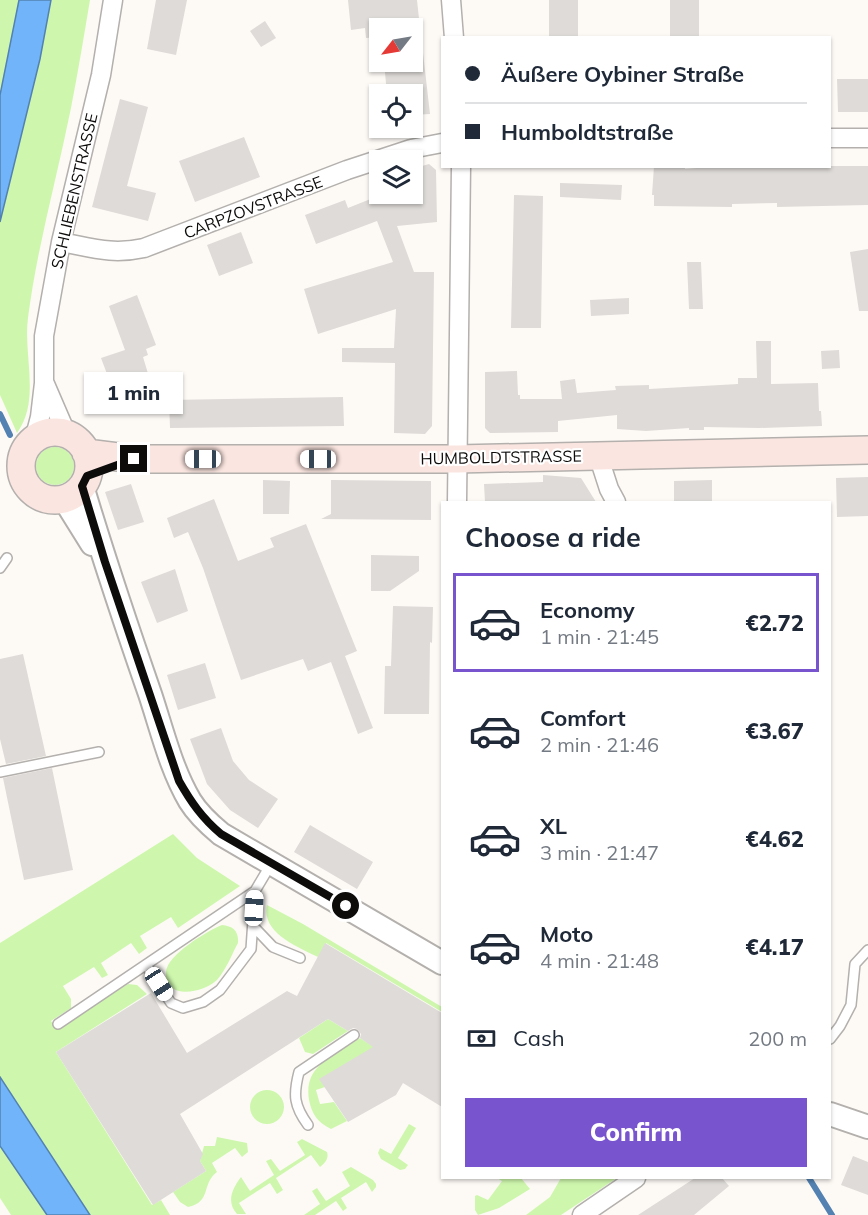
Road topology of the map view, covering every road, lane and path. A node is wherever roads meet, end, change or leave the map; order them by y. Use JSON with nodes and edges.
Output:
{"nodes":[{"id":1,"x":113,"y":0,"type":"edge"},
{"id":2,"x":451,"y":0,"type":"edge"},
{"id":3,"x":454,"y":36,"type":"edge"},
{"id":4,"x":831,"y":138,"type":"edge"},
{"id":5,"x":868,"y":138,"type":"edge"},
{"id":6,"x":441,"y":143,"type":"edge"},
{"id":7,"x":461,"y":168,"type":"edge"},
{"id":8,"x":61,"y":242,"type":"junction"},
{"id":9,"x":44,"y":383,"type":"junction"},
{"id":10,"x":20,"y":449,"type":"edge"},
{"id":11,"x":868,"y":450,"type":"edge"},
{"id":12,"x":598,"y":455,"type":"junction"},
{"id":13,"x":457,"y":459,"type":"junction"},
{"id":14,"x":0,"y":468,"type":"edge"},
{"id":15,"x":77,"y":470,"type":"junction"},
{"id":16,"x":26,"y":483,"type":"junction"},
{"id":17,"x":457,"y":501,"type":"edge"},
{"id":18,"x":615,"y":501,"type":"edge"},
{"id":19,"x":8,"y":558,"type":"dead end"},
{"id":20,"x":0,"y":568,"type":"edge"},
{"id":21,"x":99,"y":752,"type":"dead end"},
{"id":22,"x":0,"y":772,"type":"edge"},
{"id":23,"x":272,"y":862,"type":"junction"},
{"id":24,"x":255,"y":891,"type":"junction"},
{"id":25,"x":254,"y":926,"type":"junction"},
{"id":26,"x":868,"y":950,"type":"edge"},
{"id":27,"x":300,"y":958,"type":"dead end"},
{"id":28,"x":441,"y":962,"type":"edge"},
{"id":29,"x":146,"y":965,"type":"junction"},
{"id":30,"x":58,"y":1024,"type":"dead end"},
{"id":31,"x":354,"y":1035,"type":"dead end"},
{"id":32,"x":831,"y":1038,"type":"edge"},
{"id":33,"x":831,"y":1114,"type":"edge"},
{"id":34,"x":308,"y":1125,"type":"dead end"},
{"id":35,"x":868,"y":1127,"type":"edge"},
{"id":36,"x":635,"y":1179,"type":"edge"},
{"id":37,"x":582,"y":1215,"type":"edge"}],
"edges":[{"from":1,"to":8,"type":"street","name":"SCHLIEBENSTRASSE"},
{"from":2,"to":3,"type":"street"},
{"from":4,"to":5,"type":"street"},
{"from":6,"to":8,"type":"street","name":"CARPZOVSTRASSE"},
{"from":7,"to":13,"type":"street"},
{"from":8,"to":9,"type":"street","name":"SCHLIEBENSTRASSE"},
{"from":9,"to":10,"type":"street","name":"SCHLIEBENSTRASSE"},
{"from":9,"to":15,"type":"street","name":"SCHLIEBENSTRASSE"},
{"from":10,"to":15,"type":"main road"},
{"from":10,"to":16,"type":"main road"},
{"from":11,"to":12,"type":"main road","name":"HUMBOLDTSTRASSE"},
{"from":12,"to":13,"type":"main road","name":"HUMBOLDTSTRASSE"},
{"from":12,"to":18,"type":"street"},
{"from":13,"to":15,"type":"main road","name":"HUMBOLDTSTRASSE"},
{"from":13,"to":17,"type":"street"},
{"from":14,"to":16,"type":"main road"},
{"from":15,"to":16,"type":"main road"},
{"from":15,"to":23,"type":"street"},
{"from":19,"to":20,"type":"lane"},
{"from":21,"to":22,"type":"lane"},
{"from":23,"to":24,"type":"lane"},
{"from":23,"to":28,"type":"street"},
{"from":24,"to":25,"type":"lane"},
{"from":24,"to":29,"type":"lane"},
{"from":25,"to":27,"type":"lane"},
{"from":25,"to":29,"type":"lane"},
{"from":26,"to":32,"type":"lane"},
{"from":29,"to":30,"type":"lane"},
{"from":31,"to":34,"type":"lane"},
{"from":33,"to":35,"type":"street"},
{"from":36,"to":37,"type":"street"}]}
